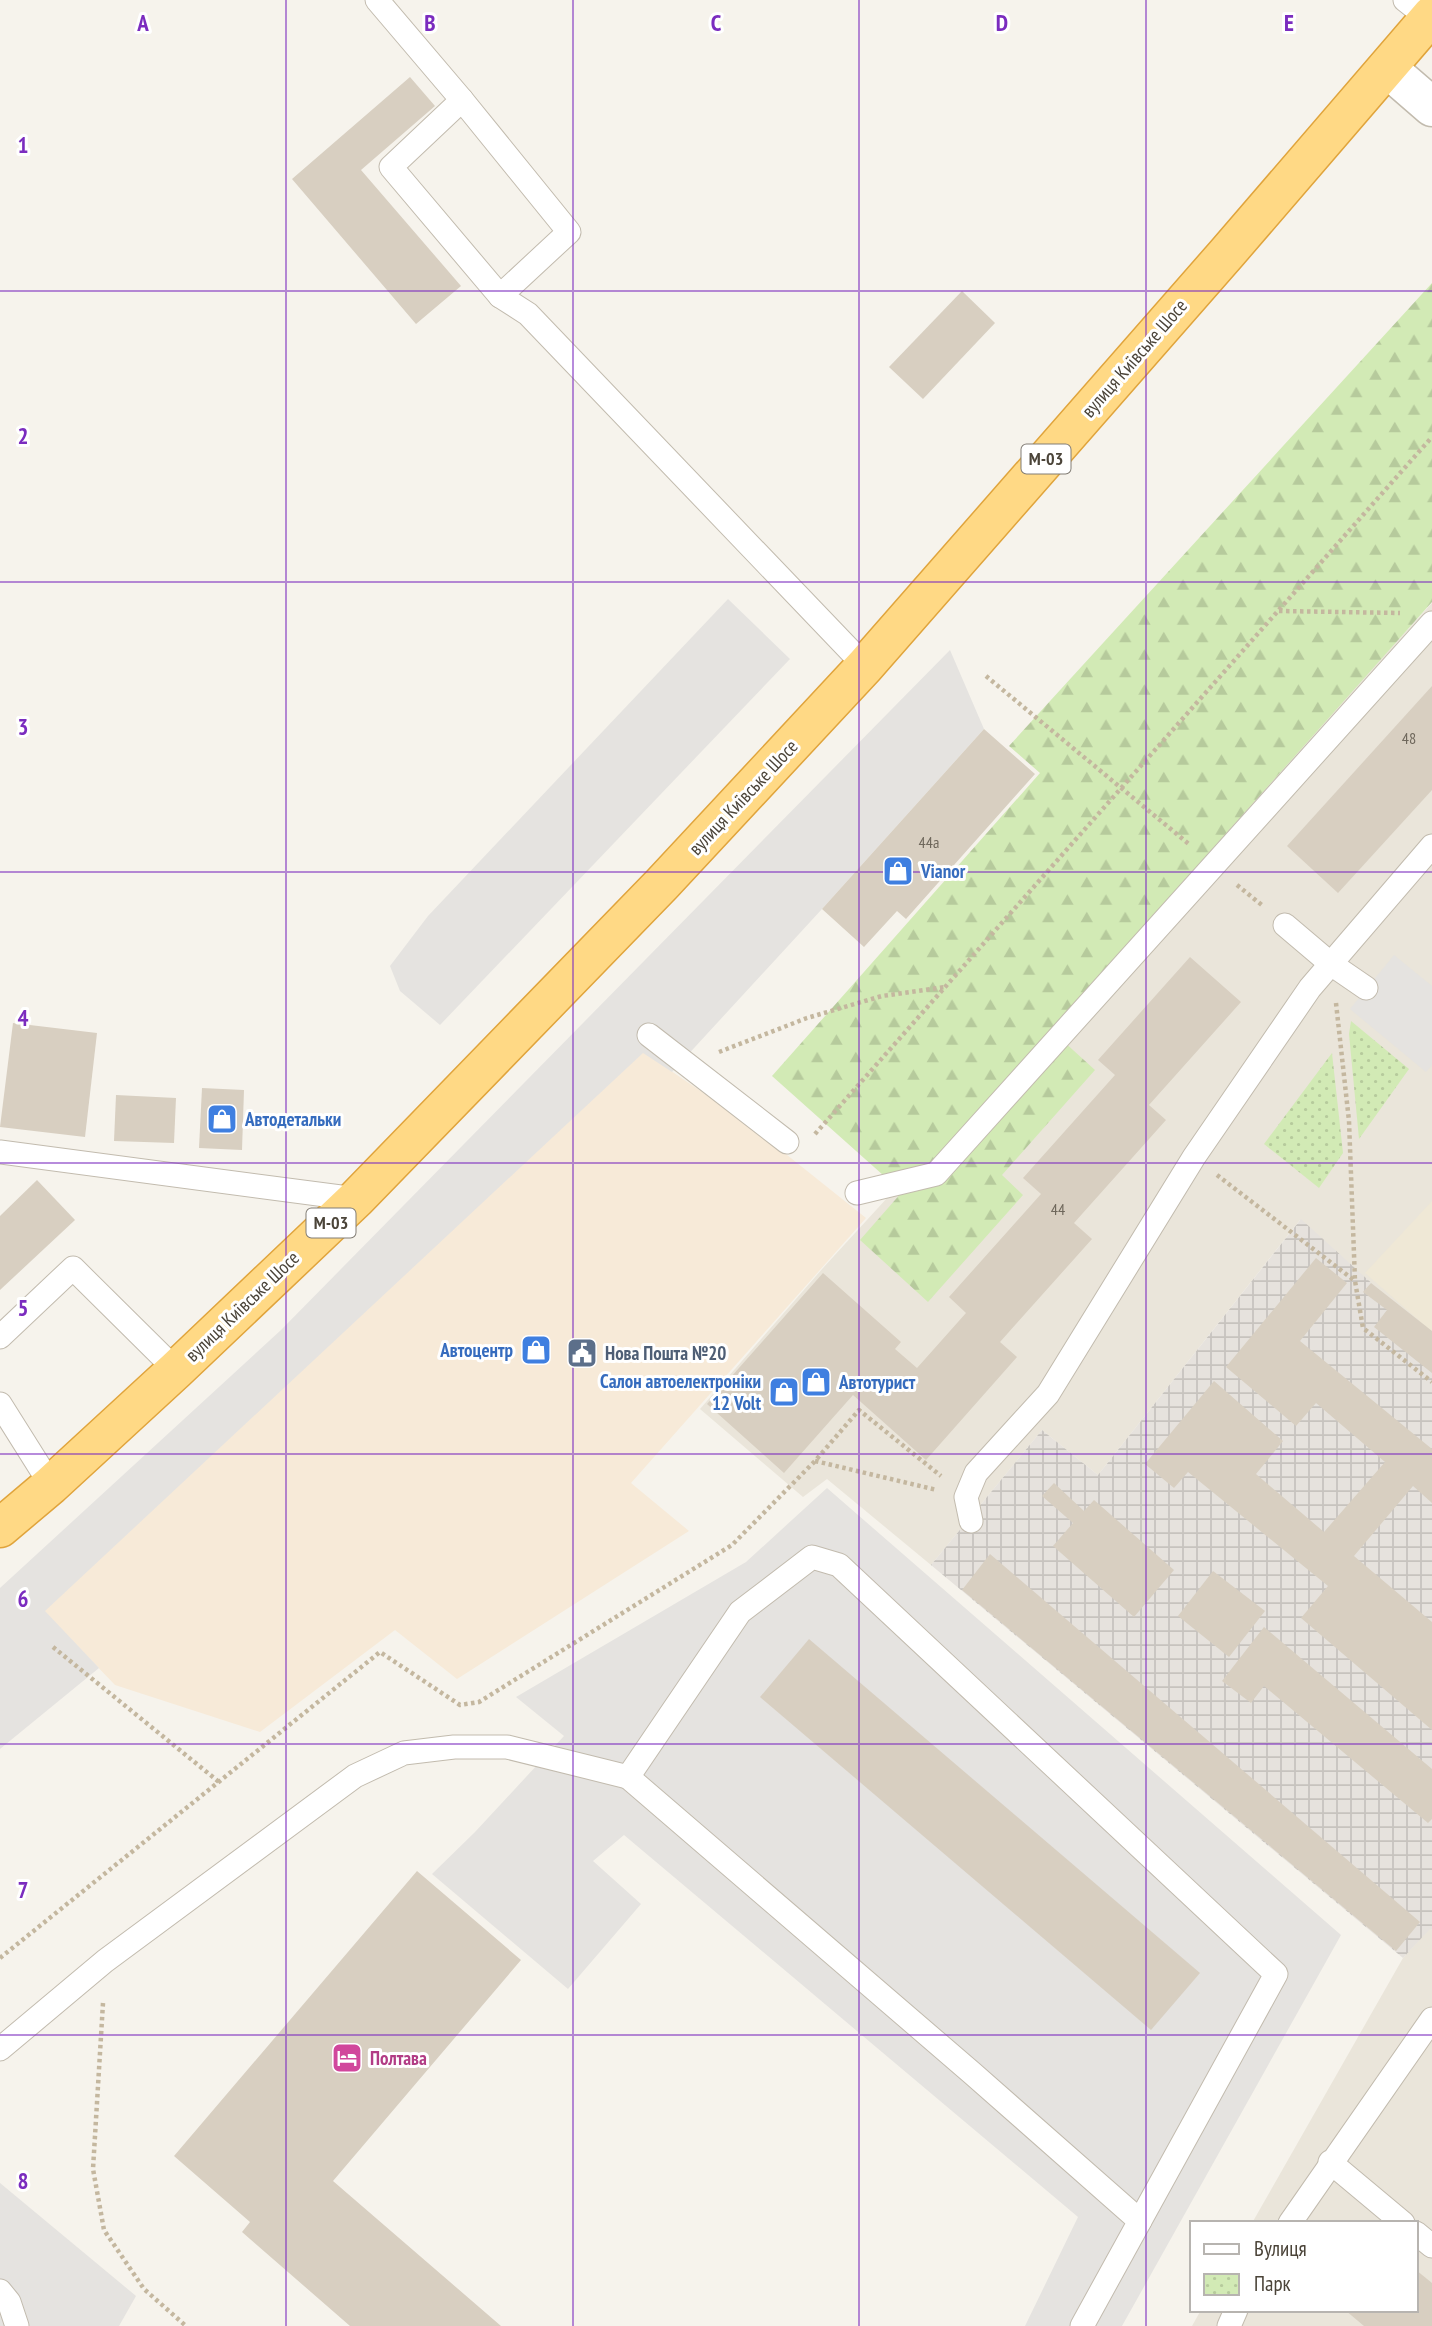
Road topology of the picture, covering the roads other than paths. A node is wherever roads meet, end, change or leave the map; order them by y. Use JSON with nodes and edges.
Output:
{"nodes":[{"id":1,"x":377,"y":0,"type":"edge"},
{"id":2,"x":1422,"y":11,"type":"edge"},
{"id":3,"x":1387,"y":68,"type":"junction"},
{"id":4,"x":462,"y":100,"type":"junction"},
{"id":5,"x":1432,"y":107,"type":"edge"},
{"id":6,"x":500,"y":296,"type":"junction"},
{"id":7,"x":1432,"y":623,"type":"edge"},
{"id":8,"x":865,"y":666,"type":"junction"},
{"id":9,"x":1432,"y":846,"type":"edge"},
{"id":10,"x":1285,"y":925,"type":"road end"},
{"id":11,"x":1331,"y":964,"type":"junction"},
{"id":12,"x":1366,"y":988,"type":"dead end"},
{"id":13,"x":649,"y":1035,"type":"dead end"},
{"id":14,"x":787,"y":1142,"type":"road end"},
{"id":15,"x":0,"y":1152,"type":"edge"},
{"id":16,"x":857,"y":1194,"type":"dead end"},
{"id":17,"x":356,"y":1199,"type":"junction"},
{"id":18,"x":0,"y":1337,"type":"edge"},
{"id":19,"x":176,"y":1370,"type":"junction"},
{"id":20,"x":0,"y":1404,"type":"edge"},
{"id":21,"x":51,"y":1485,"type":"junction"},
{"id":22,"x":971,"y":1521,"type":"dead end"},
{"id":23,"x":0,"y":1528,"type":"edge"},
{"id":24,"x":628,"y":1777,"type":"junction"},
{"id":25,"x":1432,"y":2019,"type":"edge"},
{"id":26,"x":0,"y":2049,"type":"edge"},
{"id":27,"x":1331,"y":2162,"type":"junction"},
{"id":28,"x":1140,"y":2221,"type":"junction"},
{"id":29,"x":1291,"y":2221,"type":"edge"},
{"id":30,"x":1401,"y":2221,"type":"edge"},
{"id":31,"x":1418,"y":2235,"type":"edge"},
{"id":32,"x":1432,"y":2246,"type":"edge"},
{"id":33,"x":0,"y":2291,"type":"edge"},
{"id":34,"x":17,"y":2326,"type":"edge"},
{"id":35,"x":1082,"y":2326,"type":"edge"}],
"edges":[{"from":1,"to":4,"type":"lane"},
{"from":2,"to":3,"type":"highway","name":"вулиця Київське Шосе","number":"М-03"},
{"from":3,"to":5,"type":"street"},
{"from":3,"to":8,"type":"highway","name":"вулиця Київське Шосе","number":"М-03"},
{"from":4,"to":6,"type":"lane"},
{"from":4,"to":6,"type":"lane"},
{"from":6,"to":8,"type":"lane"},
{"from":7,"to":16,"type":"lane"},
{"from":8,"to":17,"type":"highway","name":"вулиця Київське Шосе","number":"М-03"},
{"from":9,"to":11,"type":"lane"},
{"from":10,"to":11,"type":"lane"},
{"from":11,"to":12,"type":"lane"},
{"from":11,"to":22,"type":"lane"},
{"from":13,"to":14,"type":"lane"},
{"from":15,"to":17,"type":"lane"},
{"from":17,"to":19,"type":"highway","name":"вулиця Київське Шосе","number":"М-03"},
{"from":18,"to":19,"type":"lane"},
{"from":19,"to":21,"type":"highway","name":"вулиця Київське Шосе","number":"М-03"},
{"from":20,"to":21,"type":"lane"},
{"from":21,"to":23,"type":"highway","name":"вулиця Київське Шосе","number":"М-03"},
{"from":24,"to":26,"type":"lane"},
{"from":24,"to":28,"type":"lane"},
{"from":24,"to":28,"type":"lane"},
{"from":25,"to":27,"type":"lane"},
{"from":27,"to":29,"type":"lane"},
{"from":27,"to":30,"type":"lane"},
{"from":28,"to":35,"type":"lane"},
{"from":31,"to":32,"type":"lane"},
{"from":33,"to":34,"type":"lane"}]}
